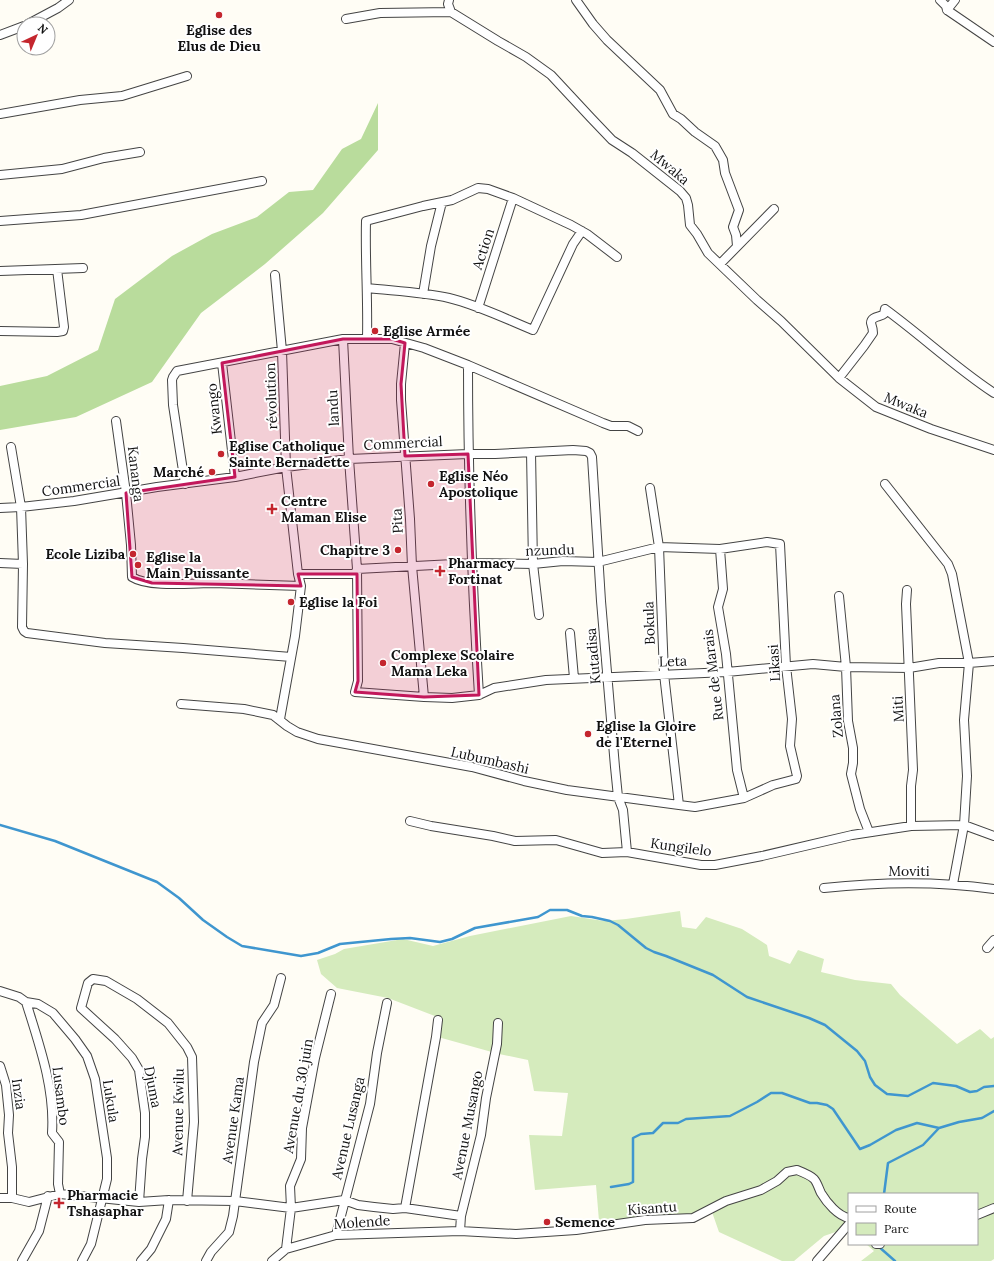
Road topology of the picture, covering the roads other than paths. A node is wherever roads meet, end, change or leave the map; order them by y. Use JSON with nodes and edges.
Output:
{"nodes":[{"id":1,"x":69,"y":0,"type":"edge"},
{"id":2,"x":448,"y":0,"type":"edge"},
{"id":3,"x":576,"y":0,"type":"edge"},
{"id":4,"x":940,"y":0,"type":"edge"},
{"id":5,"x":955,"y":0,"type":"edge"},
{"id":6,"x":947,"y":10,"type":"junction"},
{"id":7,"x":451,"y":12,"type":"junction"},
{"id":8,"x":43,"y":16,"type":"edge"},
{"id":9,"x":346,"y":19,"type":"dead end"},
{"id":10,"x":16,"y":29,"type":"edge"},
{"id":11,"x":0,"y":34,"type":"edge"},
{"id":12,"x":994,"y":42,"type":"edge"},
{"id":13,"x":186,"y":76,"type":"dead end"},
{"id":14,"x":0,"y":114,"type":"edge"},
{"id":15,"x":140,"y":152,"type":"dead end"},
{"id":16,"x":0,"y":175,"type":"edge"},
{"id":17,"x":262,"y":181,"type":"dead end"},
{"id":18,"x":512,"y":198,"type":"junction"},
{"id":19,"x":442,"y":202,"type":"junction"},
{"id":20,"x":774,"y":209,"type":"dead end"},
{"id":21,"x":0,"y":221,"type":"edge"},
{"id":22,"x":582,"y":231,"type":"junction"},
{"id":23,"x":737,"y":246,"type":"junction"},
{"id":24,"x":617,"y":257,"type":"dead end"},
{"id":25,"x":720,"y":264,"type":"junction"},
{"id":26,"x":83,"y":268,"type":"dead end"},
{"id":27,"x":58,"y":269,"type":"junction"},
{"id":28,"x":0,"y":271,"type":"edge"},
{"id":29,"x":275,"y":275,"type":"dead end"},
{"id":30,"x":366,"y":288,"type":"junction"},
{"id":31,"x":423,"y":294,"type":"junction"},
{"id":32,"x":478,"y":308,"type":"junction"},
{"id":33,"x":0,"y":331,"type":"edge"},
{"id":34,"x":367,"y":338,"type":"junction"},
{"id":35,"x":343,"y":339,"type":"junction"},
{"id":36,"x":405,"y":343,"type":"junction"},
{"id":37,"x":282,"y":351,"type":"junction"},
{"id":38,"x":222,"y":363,"type":"junction"},
{"id":39,"x":468,"y":365,"type":"junction"},
{"id":40,"x":839,"y":378,"type":"junction"},
{"id":41,"x":994,"y":393,"type":"edge"},
{"id":42,"x":116,"y":421,"type":"dead end"},
{"id":43,"x":638,"y":431,"type":"dead end"},
{"id":44,"x":12,"y":446,"type":"dead end"},
{"id":45,"x":994,"y":450,"type":"edge"},
{"id":46,"x":531,"y":452,"type":"junction"},
{"id":47,"x":468,"y":454,"type":"junction"},
{"id":48,"x":405,"y":456,"type":"junction"},
{"id":49,"x":592,"y":457,"type":"joint"},
{"id":50,"x":349,"y":459,"type":"junction"},
{"id":51,"x":286,"y":467,"type":"junction"},
{"id":52,"x":235,"y":477,"type":"junction"},
{"id":53,"x":185,"y":484,"type":"junction"},
{"id":54,"x":884,"y":484,"type":"dead end"},
{"id":55,"x":650,"y":488,"type":"dead end"},
{"id":56,"x":126,"y":493,"type":"junction"},
{"id":57,"x":21,"y":507,"type":"junction"},
{"id":58,"x":0,"y":508,"type":"edge"},
{"id":59,"x":780,"y":544,"type":"joint"},
{"id":60,"x":659,"y":547,"type":"junction"},
{"id":61,"x":720,"y":549,"type":"junction"},
{"id":62,"x":598,"y":562,"type":"junction"},
{"id":63,"x":0,"y":563,"type":"edge"},
{"id":64,"x":473,"y":563,"type":"junction"},
{"id":65,"x":23,"y":564,"type":"junction"},
{"id":66,"x":533,"y":564,"type":"junction"},
{"id":67,"x":412,"y":566,"type":"junction"},
{"id":68,"x":357,"y":569,"type":"junction"},
{"id":69,"x":298,"y":574,"type":"junction"},
{"id":70,"x":301,"y":586,"type":"junction"},
{"id":71,"x":907,"y":590,"type":"dead end"},
{"id":72,"x":839,"y":596,"type":"dead end"},
{"id":73,"x":539,"y":615,"type":"dead end"},
{"id":74,"x":570,"y":633,"type":"dead end"},
{"id":75,"x":291,"y":657,"type":"junction"},
{"id":76,"x":994,"y":661,"type":"edge"},
{"id":77,"x":969,"y":663,"type":"junction"},
{"id":78,"x":786,"y":666,"type":"junction"},
{"id":79,"x":846,"y":667,"type":"junction"},
{"id":80,"x":909,"y":668,"type":"junction"},
{"id":81,"x":727,"y":672,"type":"junction"},
{"id":82,"x":664,"y":674,"type":"junction"},
{"id":83,"x":608,"y":677,"type":"junction"},
{"id":84,"x":574,"y":678,"type":"junction"},
{"id":85,"x":355,"y":692,"type":"joint"},
{"id":86,"x":479,"y":695,"type":"junction"},
{"id":87,"x":424,"y":697,"type":"junction"},
{"id":88,"x":181,"y":704,"type":"dead end"},
{"id":89,"x":280,"y":719,"type":"junction"},
{"id":90,"x":796,"y":779,"type":"joint"},
{"id":91,"x":618,"y":797,"type":"junction"},
{"id":92,"x":744,"y":798,"type":"junction"},
{"id":93,"x":679,"y":805,"type":"junction"},
{"id":94,"x":410,"y":821,"type":"dead end"},
{"id":95,"x":964,"y":825,"type":"junction"},
{"id":96,"x":911,"y":826,"type":"junction"},
{"id":97,"x":869,"y":832,"type":"junction"},
{"id":98,"x":994,"y":836,"type":"edge"},
{"id":99,"x":627,"y":852,"type":"junction"},
{"id":100,"x":954,"y":884,"type":"junction"},
{"id":101,"x":824,"y":888,"type":"dead end"},
{"id":102,"x":994,"y":889,"type":"edge"},
{"id":103,"x":994,"y":940,"type":"edge"},
{"id":104,"x":987,"y":948,"type":"dead end"},
{"id":105,"x":281,"y":978,"type":"dead end"},
{"id":106,"x":93,"y":979,"type":"joint"},
{"id":107,"x":0,"y":991,"type":"edge"},
{"id":108,"x":331,"y":994,"type":"dead end"},
{"id":109,"x":26,"y":1002,"type":"junction"},
{"id":110,"x":387,"y":1003,"type":"dead end"},
{"id":111,"x":438,"y":1020,"type":"dead end"},
{"id":112,"x":498,"y":1023,"type":"dead end"},
{"id":113,"x":0,"y":1066,"type":"edge"},
{"id":114,"x":60,"y":1194,"type":"junction"},
{"id":115,"x":48,"y":1196,"type":"junction"},
{"id":116,"x":0,"y":1198,"type":"edge"},
{"id":117,"x":12,"y":1198,"type":"junction"},
{"id":118,"x":101,"y":1199,"type":"junction"},
{"id":119,"x":169,"y":1200,"type":"junction"},
{"id":120,"x":344,"y":1200,"type":"junction"},
{"id":121,"x":187,"y":1201,"type":"junction"},
{"id":122,"x":235,"y":1201,"type":"junction"},
{"id":123,"x":139,"y":1202,"type":"junction"},
{"id":124,"x":291,"y":1208,"type":"junction"},
{"id":125,"x":405,"y":1208,"type":"junction"},
{"id":126,"x":994,"y":1208,"type":"edge"},
{"id":127,"x":978,"y":1215,"type":"edge"},
{"id":128,"x":461,"y":1216,"type":"junction"},
{"id":129,"x":848,"y":1218,"type":"edge"},
{"id":130,"x":848,"y":1225,"type":"edge"},
{"id":131,"x":460,"y":1231,"type":"junction"},
{"id":132,"x":336,"y":1235,"type":"junction"},
{"id":133,"x":286,"y":1249,"type":"junction"},
{"id":134,"x":22,"y":1261,"type":"edge"},
{"id":135,"x":82,"y":1261,"type":"edge"},
{"id":136,"x":142,"y":1261,"type":"edge"},
{"id":137,"x":206,"y":1261,"type":"edge"},
{"id":138,"x":272,"y":1261,"type":"edge"},
{"id":139,"x":817,"y":1261,"type":"edge"}],
"edges":[{"from":1,"to":8,"type":"street"},
{"from":2,"to":7,"type":"street"},
{"from":3,"to":23,"type":"street"},
{"from":4,"to":6,"type":"street"},
{"from":5,"to":6,"type":"street"},
{"from":6,"to":12,"type":"street"},
{"from":7,"to":9,"type":"street"},
{"from":7,"to":25,"type":"street","name":"Mwaka"},
{"from":10,"to":11,"type":"street"},
{"from":13,"to":14,"type":"street"},
{"from":15,"to":16,"type":"street"},
{"from":17,"to":21,"type":"street"},
{"from":18,"to":19,"type":"street"},
{"from":18,"to":22,"type":"street"},
{"from":18,"to":32,"type":"street","name":"Action"},
{"from":19,"to":30,"type":"street"},
{"from":19,"to":31,"type":"street"},
{"from":20,"to":23,"type":"street"},
{"from":22,"to":24,"type":"street"},
{"from":22,"to":32,"type":"street"},
{"from":23,"to":25,"type":"street"},
{"from":25,"to":40,"type":"street","name":"Mwaka"},
{"from":26,"to":27,"type":"street"},
{"from":27,"to":28,"type":"street"},
{"from":27,"to":33,"type":"street"},
{"from":29,"to":37,"type":"street","name":"révolution"},
{"from":30,"to":31,"type":"street"},
{"from":30,"to":34,"type":"street"},
{"from":31,"to":32,"type":"street"},
{"from":34,"to":35,"type":"street"},
{"from":34,"to":36,"type":"street"},
{"from":35,"to":37,"type":"street"},
{"from":35,"to":50,"type":"street","name":"landu"},
{"from":36,"to":39,"type":"street"},
{"from":36,"to":48,"type":"street","name":"Pita"},
{"from":37,"to":38,"type":"street"},
{"from":37,"to":51,"type":"street","name":"révolution"},
{"from":38,"to":52,"type":"street","name":"Kwango"},
{"from":38,"to":53,"type":"street"},
{"from":39,"to":43,"type":"street"},
{"from":39,"to":47,"type":"street"},
{"from":40,"to":41,"type":"street"},
{"from":40,"to":45,"type":"street","name":"Mwaka"},
{"from":42,"to":56,"type":"street","name":"Kananga"},
{"from":44,"to":57,"type":"street"},
{"from":46,"to":47,"type":"street","name":"Commercial"},
{"from":46,"to":49,"type":"street","name":"Commercial"},
{"from":46,"to":66,"type":"street"},
{"from":47,"to":48,"type":"street","name":"Commercial"},
{"from":47,"to":64,"type":"street"},
{"from":48,"to":50,"type":"street","name":"Commercial"},
{"from":48,"to":67,"type":"street","name":"Pita"},
{"from":49,"to":62,"type":"street","name":"Kutadisa"},
{"from":50,"to":51,"type":"street","name":"Commercial"},
{"from":50,"to":68,"type":"street","name":"landu"},
{"from":51,"to":52,"type":"street","name":"Commercial"},
{"from":51,"to":69,"type":"street","name":"révolution"},
{"from":52,"to":53,"type":"street","name":"Commercial"},
{"from":53,"to":56,"type":"street","name":"Commercial"},
{"from":54,"to":77,"type":"street"},
{"from":55,"to":60,"type":"street","name":"Bokula"},
{"from":56,"to":57,"type":"street","name":"Commercial"},
{"from":56,"to":70,"type":"street","name":"Kananga"},
{"from":57,"to":58,"type":"street","name":"Commercial"},
{"from":57,"to":65,"type":"street"},
{"from":59,"to":61,"type":"street","name":"nzundu"},
{"from":59,"to":78,"type":"street","name":"Likasi"},
{"from":60,"to":61,"type":"street","name":"nzundu"},
{"from":60,"to":62,"type":"street","name":"nzundu"},
{"from":60,"to":82,"type":"street","name":"Bokula"},
{"from":61,"to":81,"type":"street","name":"Rue de Marais"},
{"from":62,"to":66,"type":"street","name":"nzundu"},
{"from":62,"to":83,"type":"street","name":"Kutadisa"},
{"from":63,"to":65,"type":"street"},
{"from":64,"to":66,"type":"street","name":"nzundu"},
{"from":64,"to":67,"type":"street","name":"nzundu"},
{"from":64,"to":86,"type":"street"},
{"from":65,"to":75,"type":"street"},
{"from":66,"to":73,"type":"street"},
{"from":67,"to":68,"type":"street","name":"nzundu"},
{"from":67,"to":87,"type":"street","name":"Pita"},
{"from":68,"to":69,"type":"street","name":"nzundu"},
{"from":68,"to":85,"type":"street","name":"landu"},
{"from":69,"to":70,"type":"street","name":"révolution"},
{"from":70,"to":75,"type":"street"},
{"from":71,"to":80,"type":"street","name":"Miti"},
{"from":72,"to":79,"type":"street","name":"Zolana"},
{"from":74,"to":84,"type":"street"},
{"from":75,"to":89,"type":"street"},
{"from":76,"to":77,"type":"street","name":"Leta"},
{"from":77,"to":80,"type":"street","name":"Leta"},
{"from":77,"to":95,"type":"street"},
{"from":78,"to":79,"type":"street","name":"Leta"},
{"from":78,"to":81,"type":"street","name":"Leta"},
{"from":78,"to":90,"type":"street","name":"Likasi"},
{"from":79,"to":80,"type":"street","name":"Leta"},
{"from":79,"to":97,"type":"street","name":"Zolana"},
{"from":80,"to":96,"type":"street","name":"Miti"},
{"from":81,"to":82,"type":"street","name":"Leta"},
{"from":81,"to":92,"type":"street","name":"Rue de Marais"},
{"from":82,"to":83,"type":"street","name":"Leta"},
{"from":82,"to":93,"type":"street","name":"Bokula"},
{"from":83,"to":84,"type":"street","name":"Leta"},
{"from":83,"to":91,"type":"street","name":"Kutadisa"},
{"from":84,"to":86,"type":"street","name":"Leta"},
{"from":85,"to":87,"type":"street","name":"Leta"},
{"from":86,"to":87,"type":"street","name":"Leta"},
{"from":88,"to":89,"type":"street","name":"Lubumbashi"},
{"from":89,"to":91,"type":"street","name":"Lubumbashi"},
{"from":90,"to":92,"type":"street","name":"Lubumbashi"},
{"from":91,"to":93,"type":"street","name":"Lubumbashi"},
{"from":91,"to":99,"type":"street","name":"Kutadisa"},
{"from":92,"to":93,"type":"street","name":"Lubumbashi"},
{"from":94,"to":99,"type":"street","name":"Kungilelo"},
{"from":95,"to":96,"type":"street","name":"Kungilelo"},
{"from":95,"to":98,"type":"street","name":"Kungilelo"},
{"from":95,"to":100,"type":"street"},
{"from":96,"to":97,"type":"street","name":"Kungilelo"},
{"from":97,"to":99,"type":"street","name":"Kungilelo"},
{"from":100,"to":101,"type":"street","name":"Moviti"},
{"from":100,"to":102,"type":"street","name":"Moviti"},
{"from":103,"to":104,"type":"street"},
{"from":105,"to":122,"type":"street","name":"Avenue Kama"},
{"from":106,"to":121,"type":"street","name":"Avenue Kwilu"},
{"from":106,"to":123,"type":"street","name":"Djuma"},
{"from":107,"to":109,"type":"street","name":"Lukula"},
{"from":108,"to":124,"type":"street","name":"Avenue du 30 juin"},
{"from":109,"to":114,"type":"street","name":"Lusambo"},
{"from":109,"to":118,"type":"street","name":"Lukula"},
{"from":110,"to":120,"type":"street","name":"Avenue Lusanga"},
{"from":111,"to":125,"type":"street"},
{"from":112,"to":128,"type":"street","name":"Avenue Musango"},
{"from":113,"to":117,"type":"street","name":"Inzia"},
{"from":114,"to":115,"type":"street"},
{"from":114,"to":118,"type":"street"},
{"from":115,"to":117,"type":"street"},
{"from":115,"to":134,"type":"street"},
{"from":116,"to":117,"type":"street"},
{"from":118,"to":123,"type":"street"},
{"from":118,"to":135,"type":"street","name":"Lukula"},
{"from":119,"to":121,"type":"street"},
{"from":119,"to":123,"type":"street"},
{"from":119,"to":136,"type":"street"},
{"from":120,"to":124,"type":"street"},
{"from":120,"to":125,"type":"street"},
{"from":120,"to":132,"type":"street","name":"Avenue Lusanga"},
{"from":121,"to":122,"type":"street"},
{"from":122,"to":124,"type":"street"},
{"from":122,"to":137,"type":"street","name":"Avenue Kama"},
{"from":124,"to":133,"type":"street","name":"Avenue du 30 juin"},
{"from":125,"to":128,"type":"street"},
{"from":126,"to":127,"type":"street"},
{"from":128,"to":131,"type":"street","name":"Avenue Musango"},
{"from":129,"to":131,"type":"street","name":"Kisantu"},
{"from":130,"to":139,"type":"street"},
{"from":131,"to":132,"type":"street","name":"Molende"},
{"from":132,"to":133,"type":"street","name":"Molende"},
{"from":133,"to":138,"type":"street","name":"Molende"}]}
